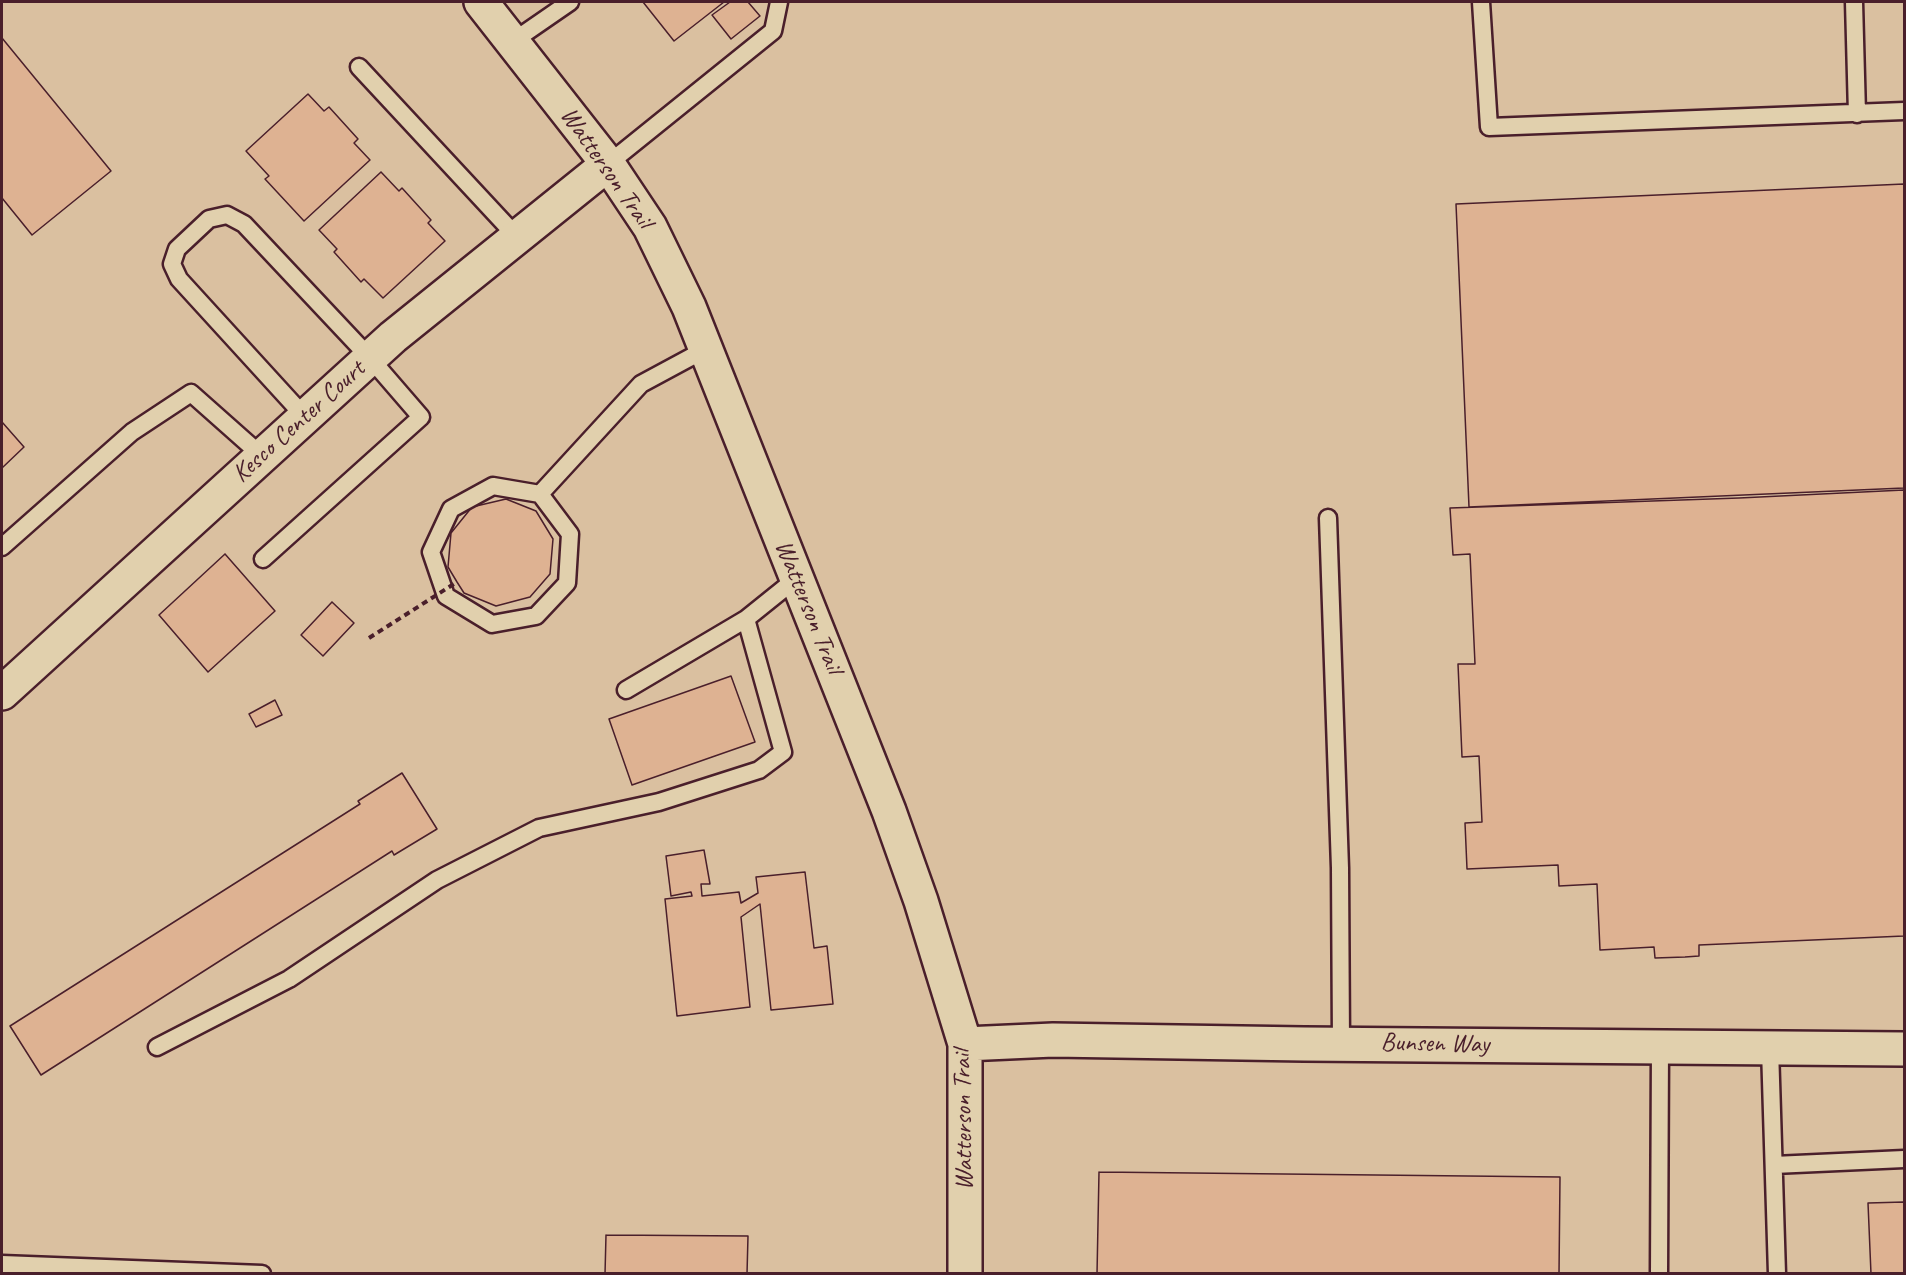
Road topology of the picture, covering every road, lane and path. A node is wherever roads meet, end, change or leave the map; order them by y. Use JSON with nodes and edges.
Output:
{"nodes":[{"id":1,"x":481,"y":2,"type":"edge"},
{"id":2,"x":570,"y":2,"type":"edge"},
{"id":3,"x":779,"y":2,"type":"edge"},
{"id":4,"x":1481,"y":2,"type":"edge"},
{"id":5,"x":1854,"y":2,"type":"edge"},
{"id":6,"x":512,"y":42,"type":"junction"},
{"id":7,"x":359,"y":67,"type":"dead end"},
{"id":8,"x":1905,"y":111,"type":"edge"},
{"id":9,"x":1857,"y":114,"type":"junction"},
{"id":10,"x":608,"y":164,"type":"junction"},
{"id":11,"x":517,"y":237,"type":"junction"},
{"id":12,"x":706,"y":349,"type":"junction"},
{"id":13,"x":370,"y":358,"type":"junction"},
{"id":14,"x":305,"y":417,"type":"junction"},
{"id":15,"x":262,"y":456,"type":"junction"},
{"id":16,"x":540,"y":494,"type":"junction"},
{"id":17,"x":1328,"y":518,"type":"dead end"},
{"id":18,"x":2,"y":547,"type":"edge"},
{"id":19,"x":263,"y":559,"type":"dead end"},
{"id":20,"x":797,"y":578,"type":"junction"},
{"id":21,"x":457,"y":582,"type":"dead end"},
{"id":22,"x":746,"y":619,"type":"junction"},
{"id":23,"x":369,"y":638,"type":"dead end"},
{"id":24,"x":626,"y":690,"type":"dead end"},
{"id":25,"x":2,"y":693,"type":"edge"},
{"id":26,"x":965,"y":1044,"type":"junction"},
{"id":27,"x":1341,"y":1044,"type":"junction"},
{"id":28,"x":157,"y":1047,"type":"dead end"},
{"id":29,"x":1660,"y":1047,"type":"junction"},
{"id":30,"x":1770,"y":1048,"type":"junction"},
{"id":31,"x":1905,"y":1049,"type":"edge"},
{"id":32,"x":1905,"y":1159,"type":"edge"},
{"id":33,"x":1774,"y":1165,"type":"junction"},
{"id":34,"x":2,"y":1264,"type":"edge"},
{"id":35,"x":262,"y":1274,"type":"edge"},
{"id":36,"x":965,"y":1274,"type":"edge"},
{"id":37,"x":1659,"y":1274,"type":"edge"},
{"id":38,"x":1778,"y":1274,"type":"edge"}],
"edges":[{"from":1,"to":6,"type":"street","name":"Watterson Trail"},
{"from":2,"to":6,"type":"lane"},
{"from":3,"to":10,"type":"lane"},
{"from":4,"to":9,"type":"lane"},
{"from":5,"to":9,"type":"lane"},
{"from":6,"to":10,"type":"street","name":"Watterson Trail"},
{"from":7,"to":11,"type":"lane"},
{"from":8,"to":9,"type":"lane"},
{"from":10,"to":11,"type":"street","name":"Kesco Center Court"},
{"from":10,"to":12,"type":"street","name":"Watterson Trail"},
{"from":11,"to":13,"type":"street","name":"Kesco Center Court"},
{"from":12,"to":16,"type":"lane"},
{"from":12,"to":20,"type":"street","name":"Watterson Trail"},
{"from":13,"to":14,"type":"street","name":"Kesco Center Court"},
{"from":13,"to":14,"type":"lane"},
{"from":13,"to":19,"type":"lane"},
{"from":14,"to":15,"type":"street","name":"Kesco Center Court"},
{"from":15,"to":18,"type":"lane"},
{"from":15,"to":25,"type":"street","name":"Kesco Center Court"},
{"from":16,"to":16,"type":"lane"},
{"from":17,"to":27,"type":"lane"},
{"from":20,"to":22,"type":"lane"},
{"from":20,"to":26,"type":"street","name":"Watterson Trail"},
{"from":21,"to":23,"type":"path","bridge":true},
{"from":22,"to":24,"type":"lane"},
{"from":22,"to":28,"type":"lane"},
{"from":26,"to":27,"type":"street","name":"Bunsen Way"},
{"from":26,"to":36,"type":"street","name":"Watterson Trail"},
{"from":27,"to":29,"type":"street","name":"Bunsen Way"},
{"from":29,"to":30,"type":"street","name":"Bunsen Way"},
{"from":29,"to":37,"type":"lane"},
{"from":30,"to":31,"type":"street","name":"Bunsen Way"},
{"from":30,"to":33,"type":"lane"},
{"from":32,"to":33,"type":"lane"},
{"from":33,"to":38,"type":"lane"},
{"from":34,"to":35,"type":"lane"}]}
